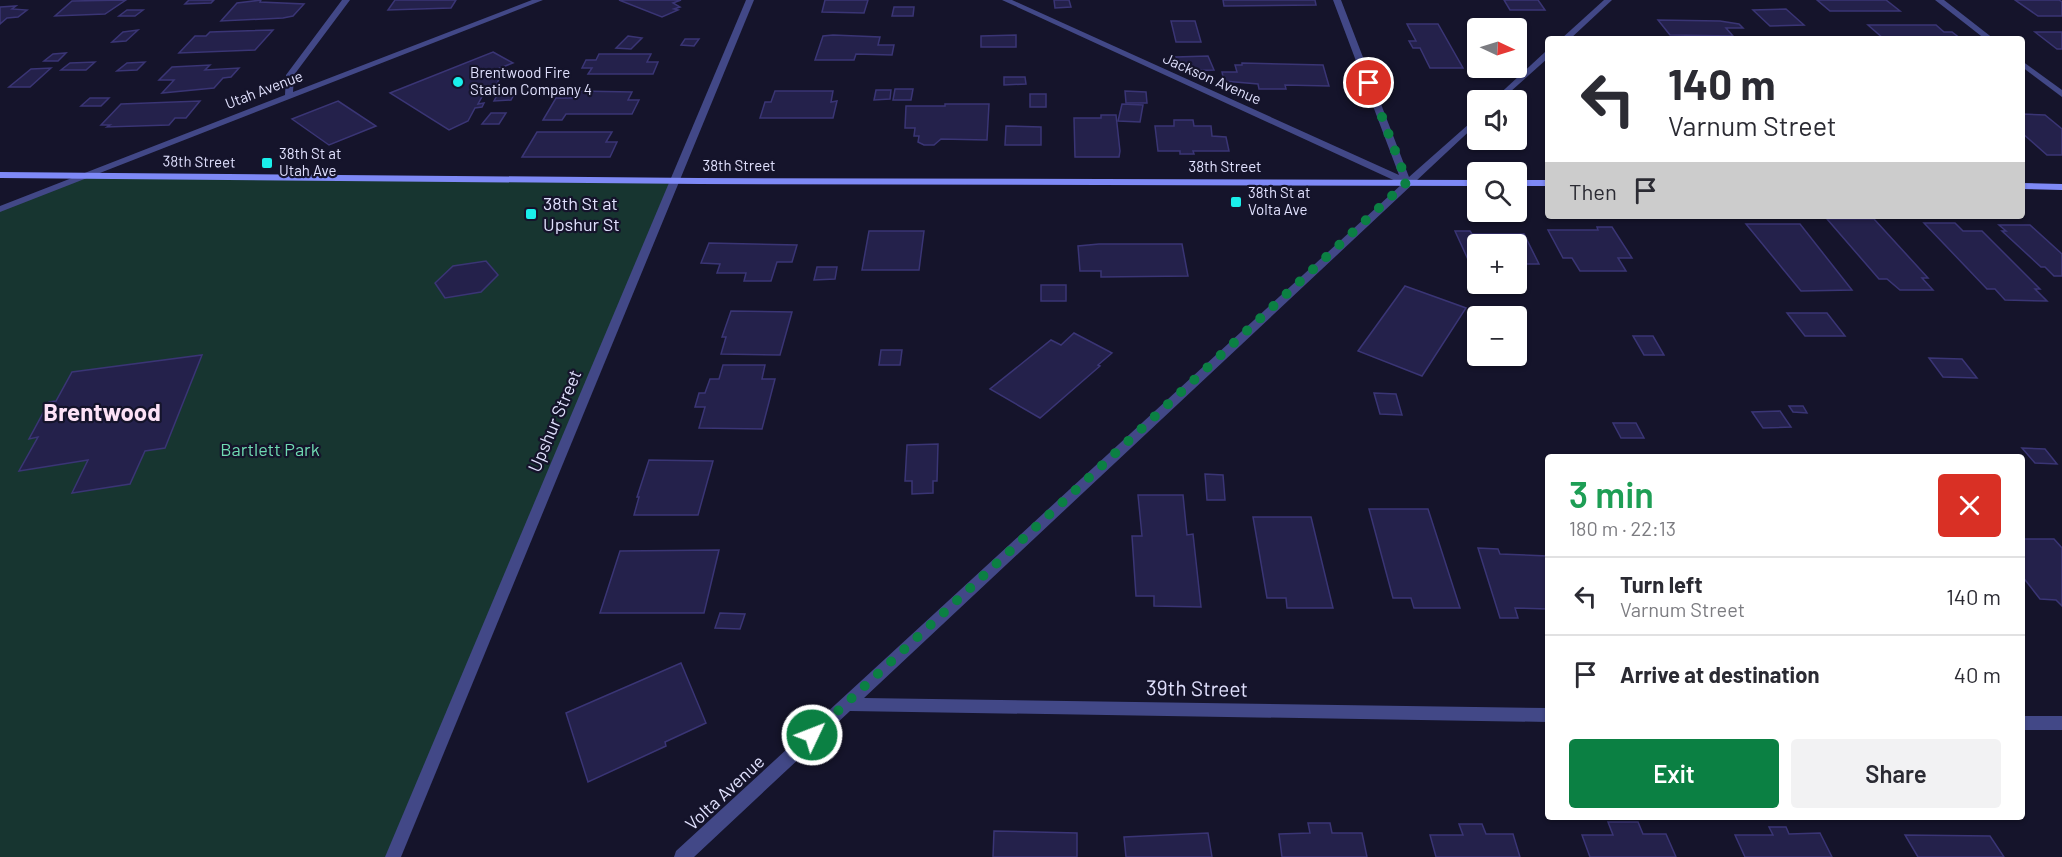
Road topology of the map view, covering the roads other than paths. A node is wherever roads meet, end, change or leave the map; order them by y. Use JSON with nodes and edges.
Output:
{"nodes":[{"id":1,"x":346,"y":0,"type":"edge"},
{"id":2,"x":539,"y":0,"type":"edge"},
{"id":3,"x":750,"y":0,"type":"edge"},
{"id":4,"x":1006,"y":0,"type":"edge"},
{"id":5,"x":1337,"y":0,"type":"edge"},
{"id":6,"x":1608,"y":0,"type":"edge"},
{"id":7,"x":1939,"y":0,"type":"edge"},
{"id":8,"x":1568,"y":36,"type":"edge"},
{"id":9,"x":1986,"y":36,"type":"edge"},
{"id":10,"x":1545,"y":57,"type":"edge"},
{"id":11,"x":2025,"y":65,"type":"edge"},
{"id":12,"x":1508,"y":90,"type":"edge"},
{"id":13,"x":2062,"y":94,"type":"edge"},
{"id":14,"x":288,"y":95,"type":"junction"},
{"id":15,"x":1467,"y":128,"type":"edge"},
{"id":16,"x":0,"y":175,"type":"edge"},
{"id":17,"x":85,"y":175,"type":"junction"},
{"id":18,"x":674,"y":181,"type":"junction"},
{"id":19,"x":1407,"y":182,"type":"junction"},
{"id":20,"x":1467,"y":183,"type":"edge"},
{"id":21,"x":1527,"y":183,"type":"edge"},
{"id":22,"x":1545,"y":183,"type":"edge"},
{"id":23,"x":2025,"y":186,"type":"edge"},
{"id":24,"x":2062,"y":187,"type":"edge"},
{"id":25,"x":0,"y":209,"type":"edge"},
{"id":26,"x":845,"y":704,"type":"junction"},
{"id":27,"x":1545,"y":715,"type":"edge"},
{"id":28,"x":2025,"y":723,"type":"edge"},
{"id":29,"x":2062,"y":723,"type":"edge"},
{"id":30,"x":393,"y":857,"type":"edge"},
{"id":31,"x":682,"y":857,"type":"edge"}],
"edges":[{"from":1,"to":14,"type":"street"},
{"from":2,"to":14,"type":"street","name":"Utah Avenue"},
{"from":3,"to":18,"type":"street","name":"Upshur Street"},
{"from":4,"to":19,"type":"street","name":"Jackson Avenue"},
{"from":5,"to":19,"type":"street"},
{"from":6,"to":8,"type":"street"},
{"from":7,"to":9,"type":"street"},
{"from":10,"to":12,"type":"street"},
{"from":11,"to":13,"type":"street"},
{"from":14,"to":17,"type":"street","name":"Utah Avenue"},
{"from":15,"to":19,"type":"street","name":"Volta Avenue"},
{"from":16,"to":17,"type":"main road","name":"38th Street"},
{"from":17,"to":18,"type":"main road","name":"38th Street"},
{"from":17,"to":25,"type":"street","name":"Utah Avenue"},
{"from":18,"to":19,"type":"main road","name":"38th Street"},
{"from":18,"to":30,"type":"street","name":"Upshur Street"},
{"from":19,"to":20,"type":"main road","name":"38th Street"},
{"from":19,"to":26,"type":"street","name":"Volta Avenue"},
{"from":21,"to":22,"type":"main road"},
{"from":23,"to":24,"type":"main road"},
{"from":26,"to":27,"type":"street","name":"39th Street"},
{"from":26,"to":31,"type":"street","name":"Volta Avenue"},
{"from":28,"to":29,"type":"street"}]}
